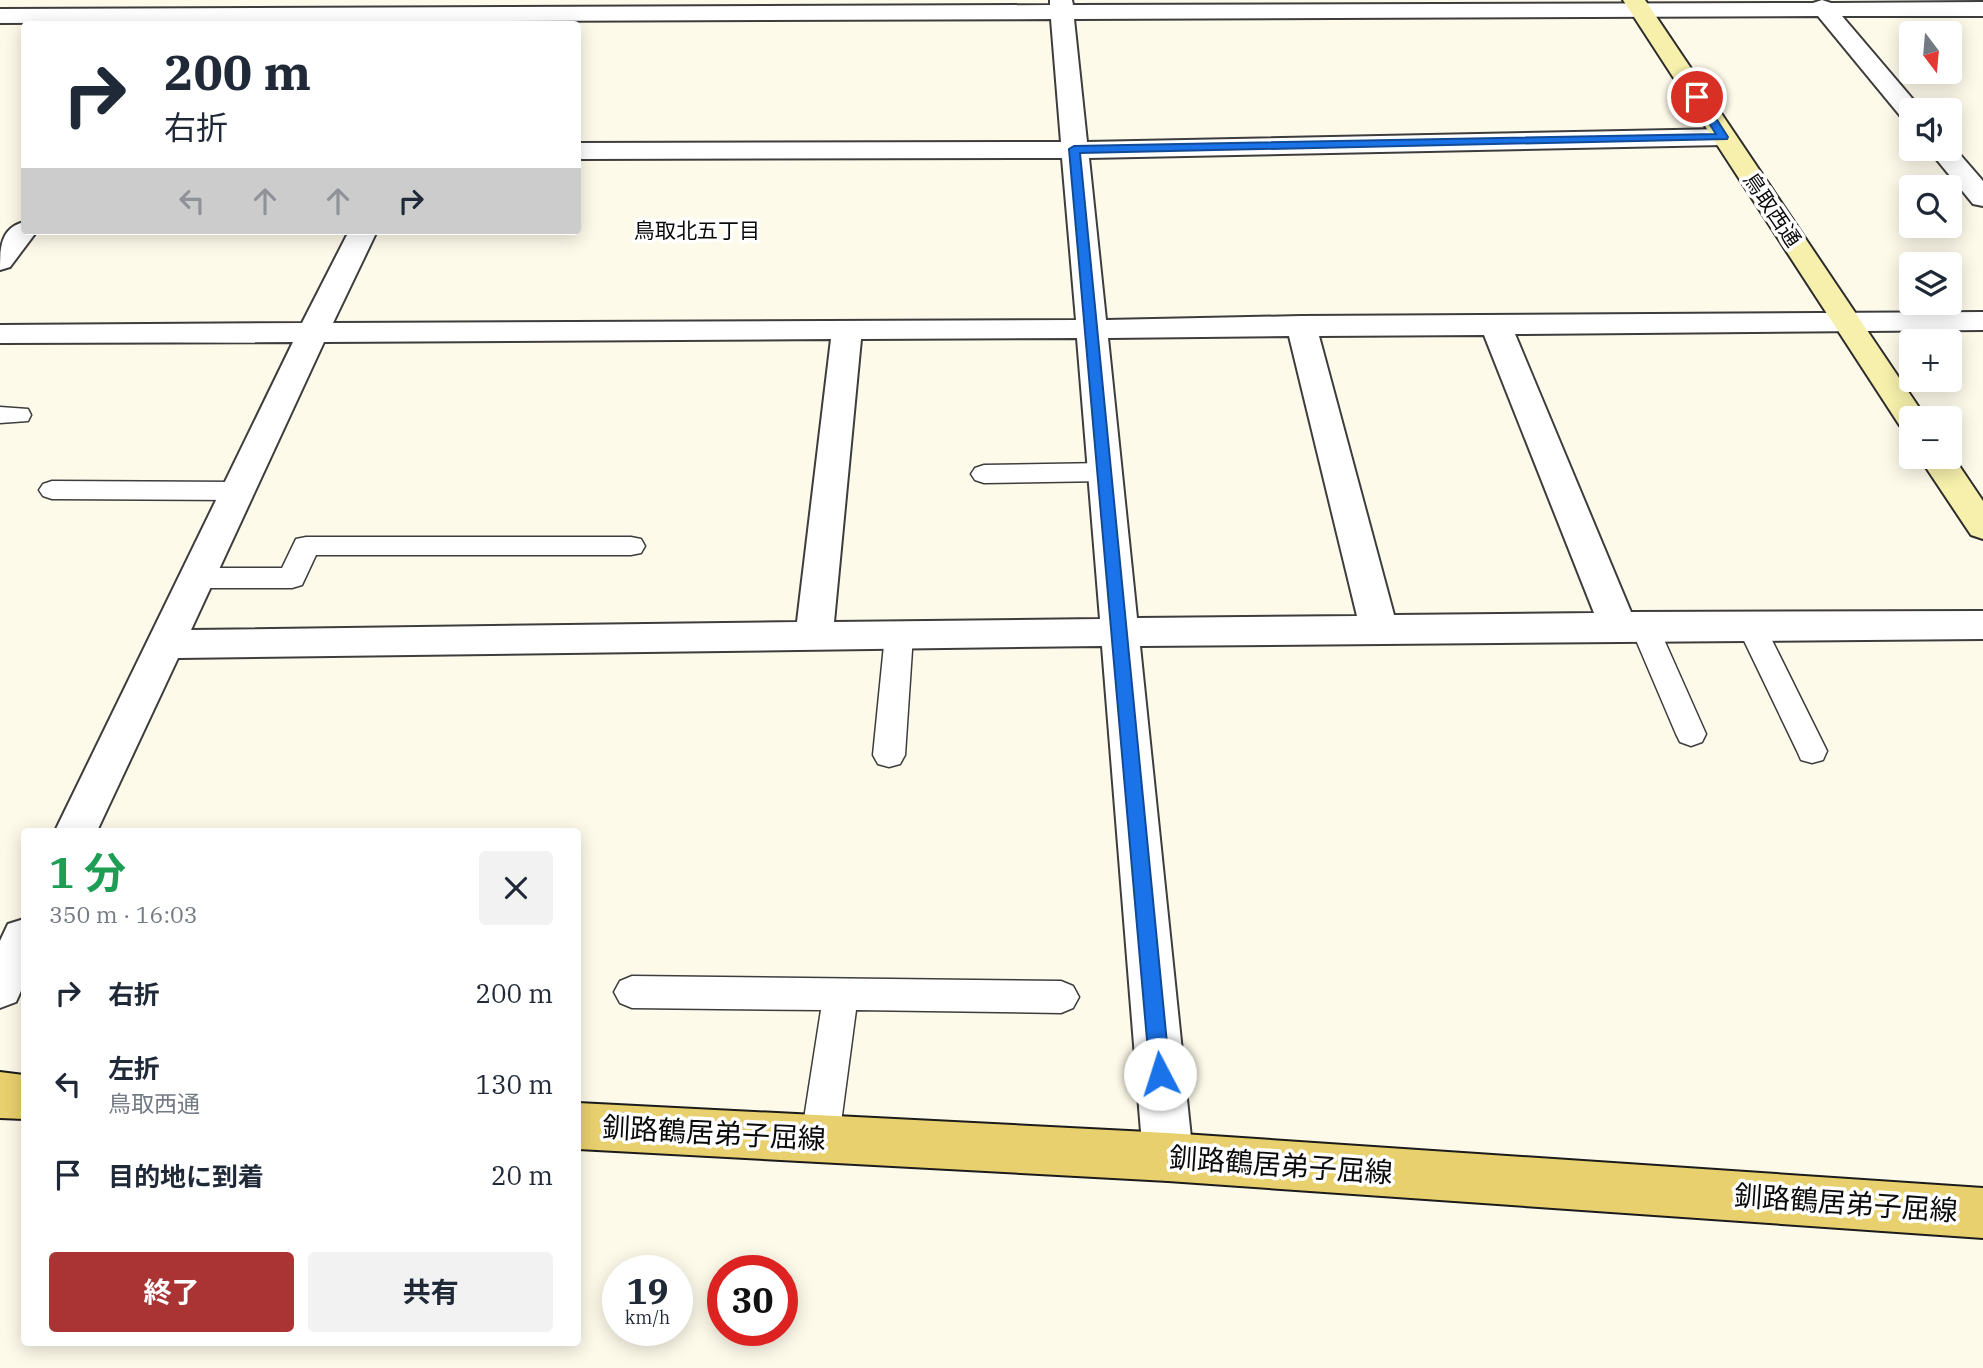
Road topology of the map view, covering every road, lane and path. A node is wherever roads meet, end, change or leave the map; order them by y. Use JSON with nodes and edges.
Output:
{"nodes":[{"id":1,"x":1637,"y":4,"type":"edge"},
{"id":2,"x":1061,"y":6,"type":"edge"},
{"id":3,"x":825,"y":7,"type":"edge"},
{"id":4,"x":1822,"y":7,"type":"junction"},
{"id":5,"x":1978,"y":8,"type":"edge"},
{"id":6,"x":193,"y":13,"type":"edge"},
{"id":7,"x":475,"y":13,"type":"edge"},
{"id":8,"x":0,"y":16,"type":"edge"},
{"id":9,"x":1899,"y":99,"type":"edge"},
{"id":10,"x":1723,"y":137,"type":"junction"},
{"id":11,"x":1074,"y":149,"type":"junction"},
{"id":12,"x":581,"y":151,"type":"edge"},
{"id":13,"x":1951,"y":161,"type":"edge"},
{"id":14,"x":1983,"y":198,"type":"edge"},
{"id":15,"x":21,"y":234,"type":"edge"},
{"id":16,"x":361,"y":235,"type":"edge"},
{"id":17,"x":0,"y":261,"type":"edge"},
{"id":18,"x":1846,"y":321,"type":"junction"},
{"id":19,"x":1983,"y":321,"type":"edge"},
{"id":20,"x":1301,"y":325,"type":"junction"},
{"id":21,"x":1496,"y":326,"type":"junction"},
{"id":22,"x":846,"y":329,"type":"junction"},
{"id":23,"x":1091,"y":329,"type":"junction"},
{"id":24,"x":0,"y":334,"type":"edge"},
{"id":25,"x":312,"y":334,"type":"junction"},
{"id":26,"x":1902,"y":406,"type":"edge"},
{"id":27,"x":1944,"y":469,"type":"edge"},
{"id":28,"x":1105,"y":471,"type":"junction"},
{"id":29,"x":984,"y":474,"type":"dead end"},
{"id":30,"x":52,"y":490,"type":"dead end"},
{"id":31,"x":239,"y":491,"type":"junction"},
{"id":32,"x":1983,"y":527,"type":"edge"},
{"id":33,"x":631,"y":546,"type":"dead end"},
{"id":34,"x":198,"y":578,"type":"junction"},
{"id":35,"x":1750,"y":624,"type":"junction"},
{"id":36,"x":1983,"y":625,"type":"edge"},
{"id":37,"x":1631,"y":626,"type":"junction"},
{"id":38,"x":1379,"y":628,"type":"junction"},
{"id":39,"x":1121,"y":631,"type":"junction"},
{"id":40,"x":899,"y":635,"type":"junction"},
{"id":41,"x":814,"y":637,"type":"junction"},
{"id":42,"x":167,"y":643,"type":"junction"},
{"id":43,"x":1691,"y":734,"type":"dead end"},
{"id":44,"x":1812,"y":751,"type":"dead end"},
{"id":45,"x":890,"y":755,"type":"dead end"},
{"id":46,"x":77,"y":828,"type":"edge"},
{"id":47,"x":21,"y":944,"type":"edge"},
{"id":48,"x":0,"y":988,"type":"edge"},
{"id":49,"x":632,"y":992,"type":"dead end"},
{"id":50,"x":841,"y":994,"type":"junction"},
{"id":51,"x":1061,"y":997,"type":"dead end"},
{"id":52,"x":0,"y":1095,"type":"edge"},
{"id":53,"x":21,"y":1097,"type":"edge"},
{"id":54,"x":581,"y":1126,"type":"edge"},
{"id":55,"x":820,"y":1139,"type":"junction"},
{"id":56,"x":1168,"y":1157,"type":"junction"},
{"id":57,"x":1983,"y":1213,"type":"edge"}],
"edges":[{"from":1,"to":2,"type":"street"},
{"from":1,"to":4,"type":"street"},
{"from":1,"to":10,"type":"street","name":"鳥取西通"},
{"from":2,"to":3,"type":"street"},
{"from":2,"to":11,"type":"street"},
{"from":3,"to":7,"type":"street"},
{"from":4,"to":5,"type":"street"},
{"from":4,"to":9,"type":"street"},
{"from":6,"to":7,"type":"street"},
{"from":6,"to":8,"type":"street"},
{"from":10,"to":11,"type":"street"},
{"from":10,"to":18,"type":"street","name":"鳥取西通"},
{"from":11,"to":12,"type":"street"},
{"from":11,"to":23,"type":"street"},
{"from":13,"to":14,"type":"street"},
{"from":15,"to":17,"type":"street"},
{"from":16,"to":25,"type":"street"},
{"from":18,"to":19,"type":"street"},
{"from":18,"to":21,"type":"street"},
{"from":18,"to":26,"type":"street","name":"鳥取西通"},
{"from":20,"to":21,"type":"street"},
{"from":20,"to":23,"type":"street"},
{"from":20,"to":38,"type":"street"},
{"from":21,"to":37,"type":"street"},
{"from":22,"to":23,"type":"street"},
{"from":22,"to":25,"type":"street"},
{"from":22,"to":41,"type":"street"},
{"from":23,"to":28,"type":"street"},
{"from":24,"to":25,"type":"street"},
{"from":25,"to":31,"type":"street"},
{"from":27,"to":32,"type":"street"},
{"from":28,"to":29,"type":"lane"},
{"from":28,"to":39,"type":"street"},
{"from":30,"to":31,"type":"lane"},
{"from":31,"to":34,"type":"street"},
{"from":33,"to":34,"type":"lane"},
{"from":34,"to":42,"type":"street"},
{"from":35,"to":36,"type":"street"},
{"from":35,"to":37,"type":"street"},
{"from":35,"to":44,"type":"lane"},
{"from":37,"to":38,"type":"street"},
{"from":37,"to":43,"type":"lane"},
{"from":38,"to":39,"type":"street"},
{"from":39,"to":40,"type":"street"},
{"from":39,"to":56,"type":"street"},
{"from":40,"to":41,"type":"street"},
{"from":40,"to":45,"type":"lane"},
{"from":41,"to":42,"type":"street"},
{"from":42,"to":46,"type":"street"},
{"from":47,"to":48,"type":"street"},
{"from":49,"to":50,"type":"lane"},
{"from":50,"to":51,"type":"lane"},
{"from":50,"to":55,"type":"lane"},
{"from":52,"to":53,"type":"main road"},
{"from":54,"to":55,"type":"main road","name":"釧路鶴居弟子屈線"},
{"from":55,"to":56,"type":"main road","name":"釧路鶴居弟子屈線"},
{"from":56,"to":57,"type":"main road","name":"釧路鶴居弟子屈線"}]}
